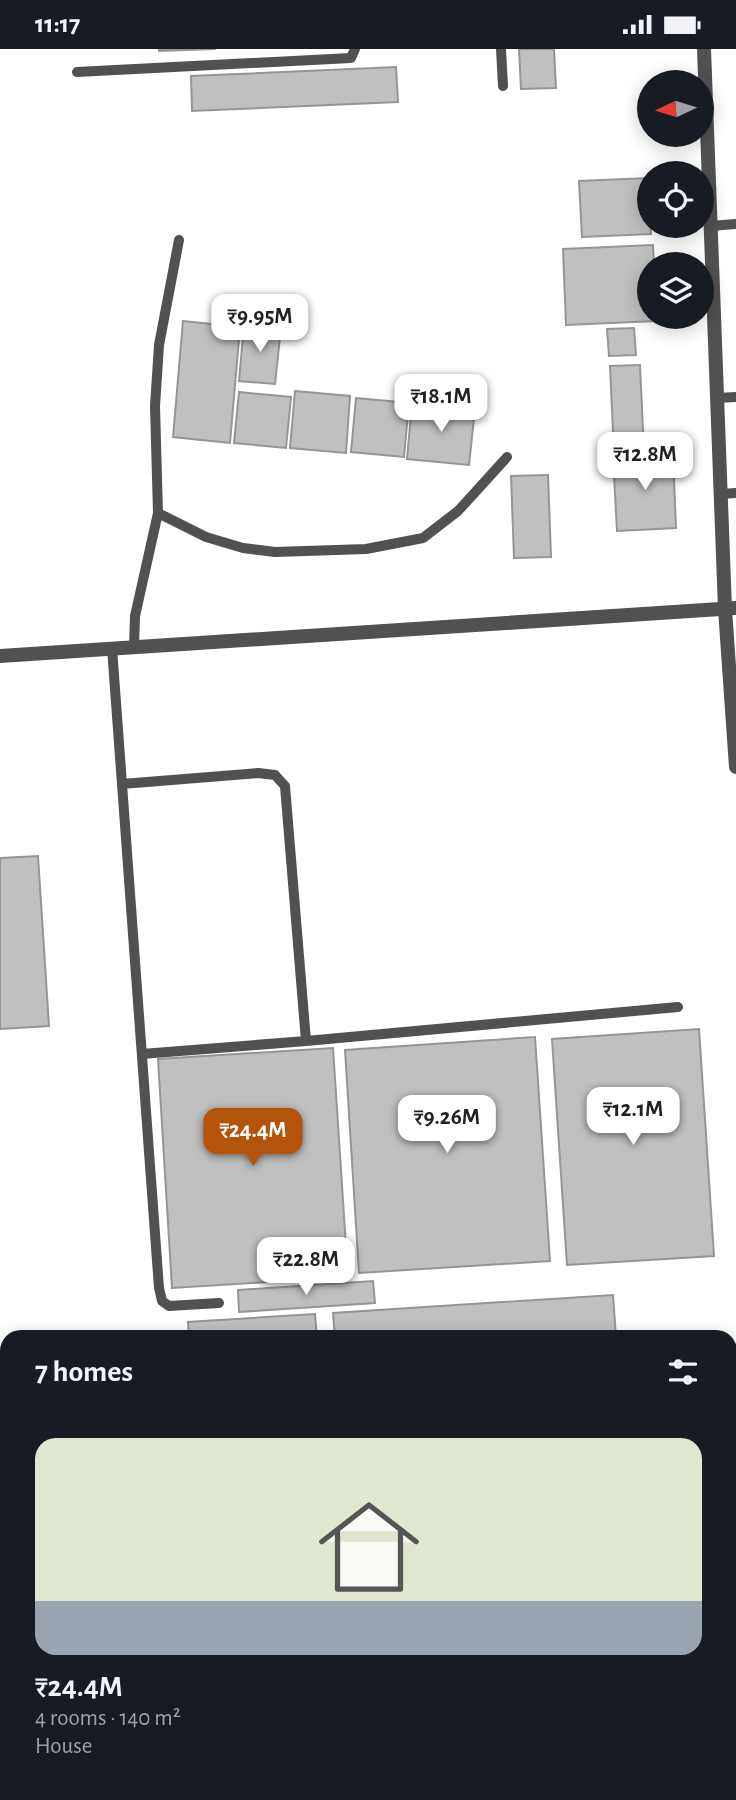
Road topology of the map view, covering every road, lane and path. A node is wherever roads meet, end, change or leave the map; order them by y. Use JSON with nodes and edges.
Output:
{"nodes":[{"id":1,"x":355,"y":49,"type":"edge"},
{"id":2,"x":500,"y":49,"type":"edge"},
{"id":3,"x":704,"y":49,"type":"edge"},
{"id":4,"x":77,"y":72,"type":"dead end"},
{"id":5,"x":503,"y":86,"type":"dead end"},
{"id":6,"x":708,"y":161,"type":"edge"},
{"id":7,"x":736,"y":224,"type":"edge"},
{"id":8,"x":714,"y":226,"type":"edge"},
{"id":9,"x":710,"y":238,"type":"edge"},
{"id":10,"x":179,"y":240,"type":"dead end"},
{"id":11,"x":736,"y":397,"type":"edge"},
{"id":12,"x":717,"y":398,"type":"junction"},
{"id":13,"x":507,"y":457,"type":"dead end"},
{"id":14,"x":736,"y":492,"type":"edge"},
{"id":15,"x":720,"y":495,"type":"junction"},
{"id":16,"x":159,"y":513,"type":"junction"},
{"id":17,"x":731,"y":608,"type":"edge"},
{"id":18,"x":134,"y":647,"type":"junction"},
{"id":19,"x":112,"y":649,"type":"junction"},
{"id":20,"x":0,"y":656,"type":"edge"},
{"id":21,"x":736,"y":767,"type":"edge"},
{"id":22,"x":122,"y":784,"type":"junction"},
{"id":23,"x":678,"y":1007,"type":"dead end"},
{"id":24,"x":306,"y":1041,"type":"junction"},
{"id":25,"x":142,"y":1054,"type":"junction"},
{"id":26,"x":219,"y":1303,"type":"dead end"}],
"edges":[{"from":1,"to":4,"type":"lane"},
{"from":2,"to":5,"type":"lane"},
{"from":3,"to":6,"type":"street"},
{"from":7,"to":8,"type":"lane"},
{"from":9,"to":12,"type":"street"},
{"from":10,"to":16,"type":"lane"},
{"from":11,"to":12,"type":"lane"},
{"from":12,"to":15,"type":"street"},
{"from":13,"to":16,"type":"lane"},
{"from":14,"to":15,"type":"lane"},
{"from":15,"to":17,"type":"street"},
{"from":16,"to":18,"type":"lane"},
{"from":17,"to":18,"type":"street"},
{"from":17,"to":21,"type":"street"},
{"from":18,"to":19,"type":"street"},
{"from":19,"to":20,"type":"street"},
{"from":19,"to":22,"type":"lane"},
{"from":22,"to":24,"type":"lane"},
{"from":22,"to":25,"type":"lane"},
{"from":23,"to":24,"type":"lane"},
{"from":24,"to":25,"type":"lane"},
{"from":25,"to":26,"type":"lane"}]}
